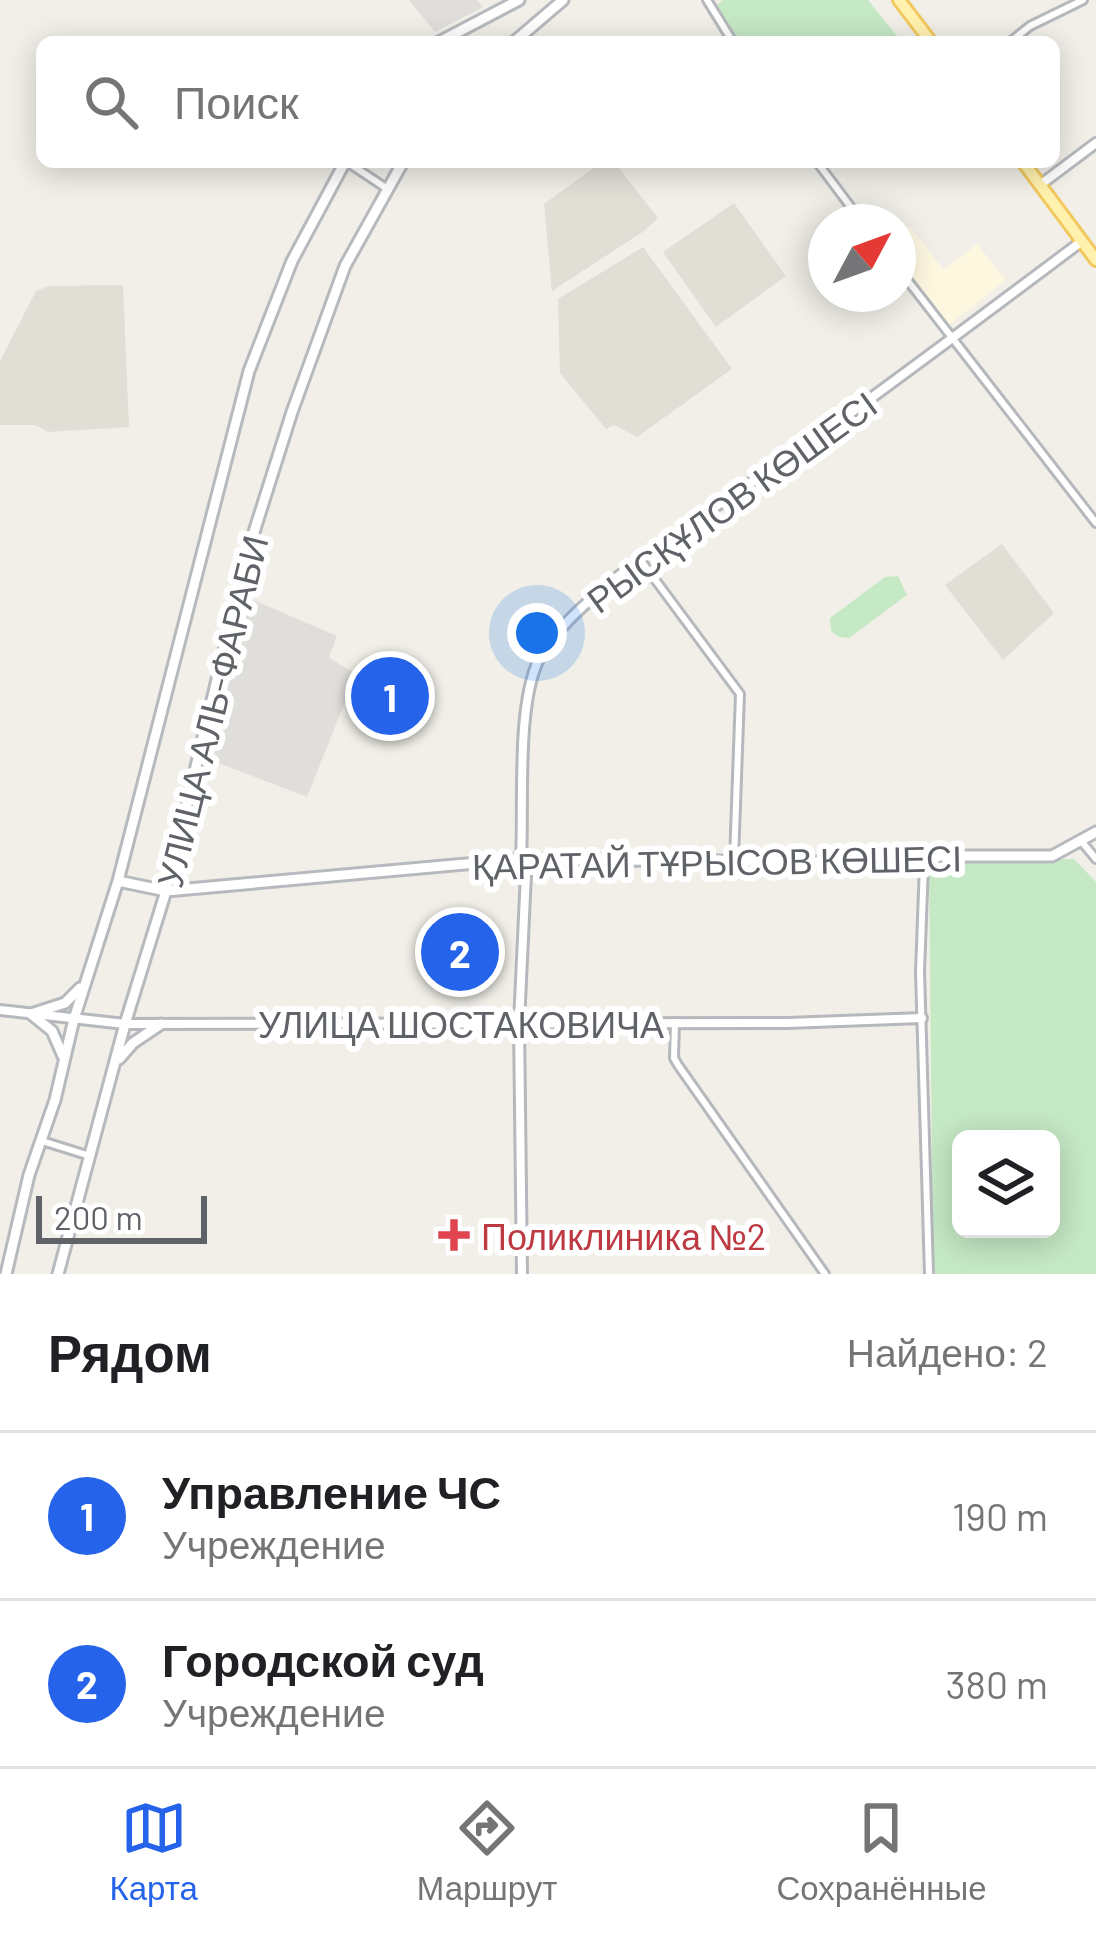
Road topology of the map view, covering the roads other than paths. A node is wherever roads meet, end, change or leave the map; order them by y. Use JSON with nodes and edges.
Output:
{"nodes":[{"id":1,"x":518,"y":0,"type":"edge"},
{"id":2,"x":563,"y":0,"type":"edge"},
{"id":3,"x":707,"y":0,"type":"edge"},
{"id":4,"x":898,"y":0,"type":"edge"},
{"id":5,"x":1055,"y":0,"type":"edge"},
{"id":6,"x":1083,"y":0,"type":"edge"},
{"id":7,"x":1061,"y":10,"type":"junction"},
{"id":8,"x":450,"y":36,"type":"edge"},
{"id":9,"x":521,"y":36,"type":"edge"},
{"id":10,"x":729,"y":36,"type":"edge"},
{"id":11,"x":926,"y":36,"type":"edge"},
{"id":12,"x":1018,"y":36,"type":"edge"},
{"id":13,"x":1096,"y":143,"type":"edge"},
{"id":14,"x":343,"y":168,"type":"edge"},
{"id":15,"x":355,"y":168,"type":"edge"},
{"id":16,"x":399,"y":168,"type":"edge"},
{"id":17,"x":822,"y":168,"type":"edge"},
{"id":18,"x":1027,"y":168,"type":"edge"},
{"id":19,"x":1040,"y":185,"type":"junction"},
{"id":20,"x":386,"y":188,"type":"junction"},
{"id":21,"x":848,"y":204,"type":"edge"},
{"id":22,"x":1082,"y":241,"type":"junction"},
{"id":23,"x":1096,"y":260,"type":"edge"},
{"id":24,"x":916,"y":291,"type":"edge"},
{"id":25,"x":954,"y":339,"type":"junction"},
{"id":26,"x":1096,"y":524,"type":"edge"},
{"id":27,"x":642,"y":562,"type":"junction"},
{"id":28,"x":1096,"y":832,"type":"edge"},
{"id":29,"x":1082,"y":842,"type":"junction"},
{"id":30,"x":521,"y":859,"type":"junction"},
{"id":31,"x":1096,"y":859,"type":"edge"},
{"id":32,"x":734,"y":860,"type":"junction"},
{"id":33,"x":924,"y":863,"type":"junction"},
{"id":34,"x":118,"y":881,"type":"junction"},
{"id":35,"x":166,"y":891,"type":"junction"},
{"id":36,"x":87,"y":978,"type":"junction"},
{"id":37,"x":0,"y":1010,"type":"edge"},
{"id":38,"x":31,"y":1014,"type":"junction"},
{"id":39,"x":922,"y":1018,"type":"junction"},
{"id":40,"x":74,"y":1019,"type":"junction"},
{"id":41,"x":675,"y":1022,"type":"junction"},
{"id":42,"x":519,"y":1023,"type":"junction"},
{"id":43,"x":125,"y":1024,"type":"junction"},
{"id":44,"x":161,"y":1024,"type":"junction"},
{"id":45,"x":64,"y":1063,"type":"junction"},
{"id":46,"x":116,"y":1063,"type":"junction"},
{"id":47,"x":41,"y":1140,"type":"junction"},
{"id":48,"x":90,"y":1156,"type":"junction"},
{"id":49,"x":6,"y":1274,"type":"edge"},
{"id":50,"x":58,"y":1274,"type":"edge"},
{"id":51,"x":522,"y":1274,"type":"edge"},
{"id":52,"x":825,"y":1274,"type":"edge"},
{"id":53,"x":929,"y":1274,"type":"edge"}],
"edges":[{"from":1,"to":8,"type":"main road"},
{"from":2,"to":9,"type":"main road"},
{"from":3,"to":10,"type":"street"},
{"from":4,"to":11,"type":"main road"},
{"from":5,"to":7,"type":"street"},
{"from":6,"to":7,"type":"street"},
{"from":7,"to":12,"type":"street"},
{"from":13,"to":19,"type":"street"},
{"from":14,"to":34,"type":"main road","name":"УЛИЦА АЛЬ-ФАРАБИ"},
{"from":15,"to":20,"type":"street"},
{"from":16,"to":20,"type":"main road","name":"УЛИЦА АЛЬ-ФАРАБИ"},
{"from":17,"to":21,"type":"street"},
{"from":18,"to":19,"type":"main road"},
{"from":19,"to":22,"type":"main road"},
{"from":20,"to":35,"type":"main road","name":"УЛИЦА АЛЬ-ФАРАБИ"},
{"from":22,"to":23,"type":"main road"},
{"from":22,"to":25,"type":"street","name":"РЫСҚҰЛОВ КӨШЕСІ"},
{"from":24,"to":25,"type":"street"},
{"from":25,"to":26,"type":"street"},
{"from":25,"to":27,"type":"street","name":"РЫСҚҰЛОВ КӨШЕСІ"},
{"from":27,"to":30,"type":"street","name":"РЫСҚҰЛОВ КӨШЕСІ"},
{"from":27,"to":32,"type":"street"},
{"from":28,"to":29,"type":"main road","name":"ҚАРАТАЙ ТҰРЫСОВ КӨШЕСІ"},
{"from":29,"to":31,"type":"street"},
{"from":29,"to":33,"type":"main road","name":"ҚАРАТАЙ ТҰРЫСОВ КӨШЕСІ"},
{"from":30,"to":32,"type":"main road","name":"ҚАРАТАЙ ТҰРЫСОВ КӨШЕСІ"},
{"from":30,"to":35,"type":"main road","name":"ҚАРАТАЙ ТҰРЫСОВ КӨШЕСІ"},
{"from":30,"to":42,"type":"street","name":"РЫСҚҰЛОВ КӨШЕСІ"},
{"from":32,"to":33,"type":"main road","name":"ҚАРАТАЙ ТҰРЫСОВ КӨШЕСІ"},
{"from":33,"to":39,"type":"street"},
{"from":34,"to":35,"type":"main road","name":"ҚАРАТАЙ ТҰРЫСОВ КӨШЕСІ"},
{"from":34,"to":36,"type":"main road","name":"УЛИЦА АЛЬ-ФАРАБИ"},
{"from":35,"to":43,"type":"main road","name":"УЛИЦА АЛЬ-ФАРАБИ"},
{"from":36,"to":38,"type":"main road"},
{"from":36,"to":40,"type":"main road","name":"УЛИЦА АЛЬ-ФАРАБИ"},
{"from":37,"to":38,"type":"street","name":"УЛИЦА ШОСТАКОВИЧА"},
{"from":38,"to":40,"type":"street","name":"УЛИЦА ШОСТАКОВИЧА"},
{"from":38,"to":45,"type":"main road"},
{"from":39,"to":41,"type":"street","name":"УЛИЦА ШОСТАКОВИЧА"},
{"from":39,"to":53,"type":"street"},
{"from":40,"to":43,"type":"street","name":"УЛИЦА ШОСТАКОВИЧА"},
{"from":40,"to":45,"type":"main road","name":"УЛИЦА АЛЬ-ФАРАБИ"},
{"from":41,"to":42,"type":"street","name":"УЛИЦА ШОСТАКОВИЧА"},
{"from":41,"to":52,"type":"street"},
{"from":42,"to":44,"type":"street","name":"УЛИЦА ШОСТАКОВИЧА"},
{"from":42,"to":51,"type":"street","name":"РЫСҚҰЛОВ КӨШЕСІ"},
{"from":43,"to":44,"type":"street","name":"УЛИЦА ШОСТАКОВИЧА"},
{"from":43,"to":46,"type":"main road","name":"УЛИЦА АЛЬ-ФАРАБИ"},
{"from":44,"to":46,"type":"main road"},
{"from":45,"to":47,"type":"main road","name":"УЛИЦА АЛЬ-ФАРАБИ"},
{"from":46,"to":48,"type":"main road","name":"УЛИЦА АЛЬ-ФАРАБИ"},
{"from":47,"to":48,"type":"street"},
{"from":47,"to":49,"type":"main road","name":"УЛИЦА АЛЬ-ФАРАБИ"},
{"from":48,"to":50,"type":"main road","name":"УЛИЦА АЛЬ-ФАРАБИ"}]}
